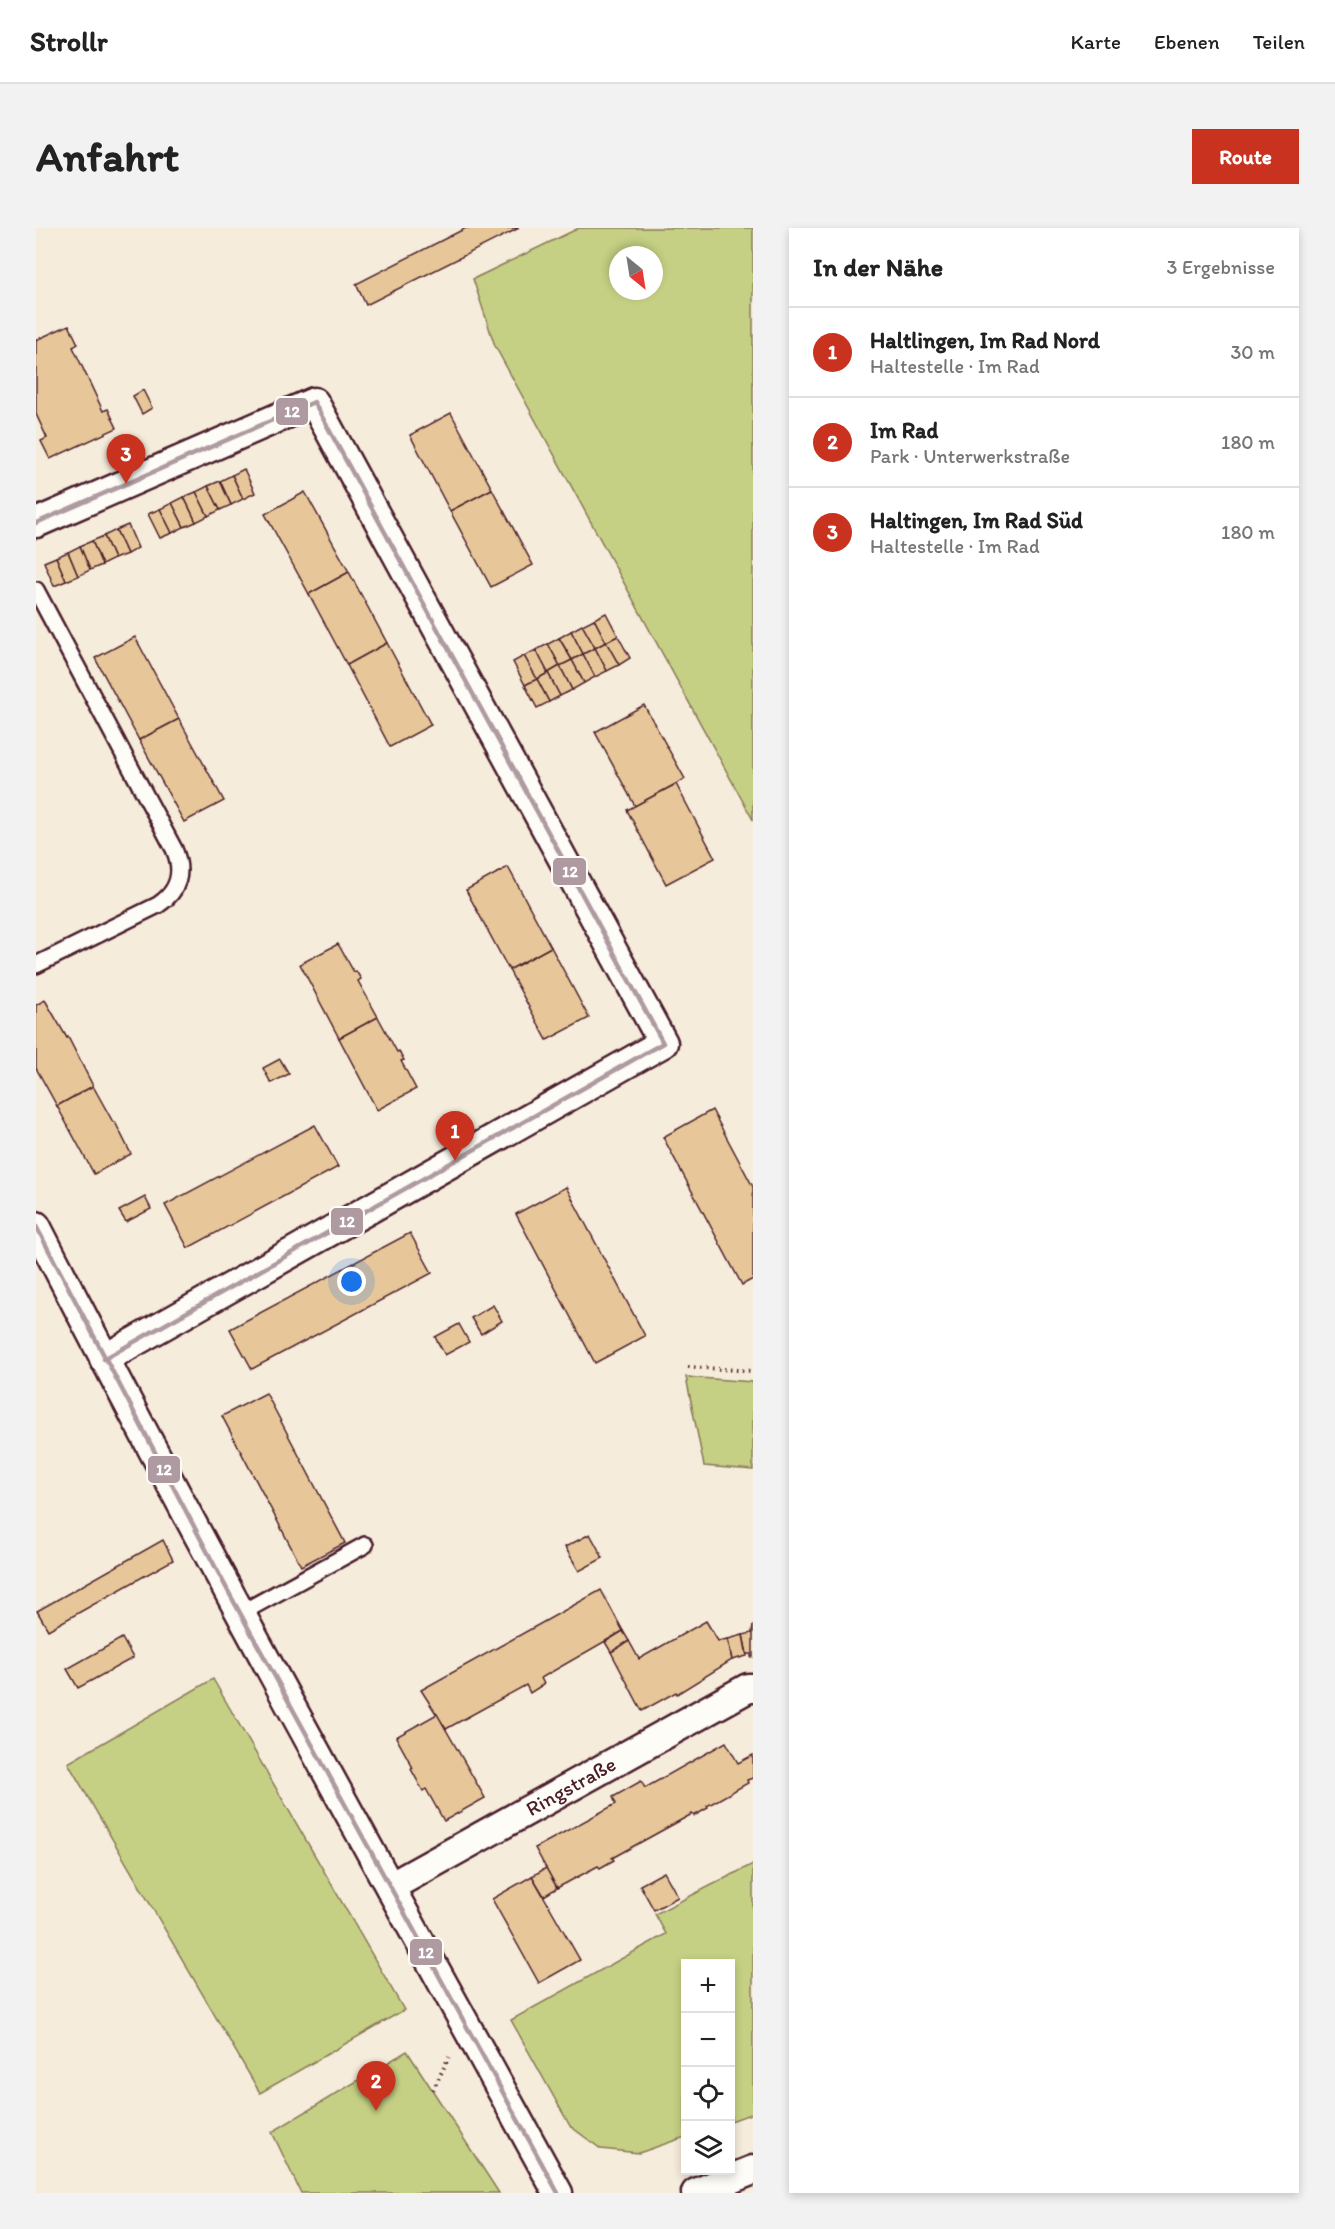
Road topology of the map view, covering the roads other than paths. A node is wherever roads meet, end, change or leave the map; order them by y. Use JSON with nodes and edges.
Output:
{"nodes":[{"id":1,"x":36,"y":523,"type":"edge"},
{"id":2,"x":36,"y":590,"type":"edge"},
{"id":3,"x":36,"y":965,"type":"edge"},
{"id":4,"x":36,"y":1226,"type":"edge"},
{"id":5,"x":104,"y":1359,"type":"junction"},
{"id":6,"x":365,"y":1545,"type":"dead end"},
{"id":7,"x":241,"y":1612,"type":"junction"},
{"id":8,"x":753,"y":1688,"type":"edge"},
{"id":9,"x":390,"y":1887,"type":"junction"},
{"id":10,"x":753,"y":2170,"type":"edge"},
{"id":11,"x":558,"y":2193,"type":"edge"},
{"id":12,"x":696,"y":2193,"type":"edge"}],
"edges":[{"from":1,"to":5,"type":"street"},
{"from":2,"to":3,"type":"lane"},
{"from":4,"to":5,"type":"street"},
{"from":5,"to":7,"type":"street"},
{"from":6,"to":7,"type":"lane"},
{"from":7,"to":9,"type":"street"},
{"from":8,"to":9,"type":"street","name":"Ringstraße"},
{"from":9,"to":11,"type":"street"},
{"from":10,"to":12,"type":"street"}]}
